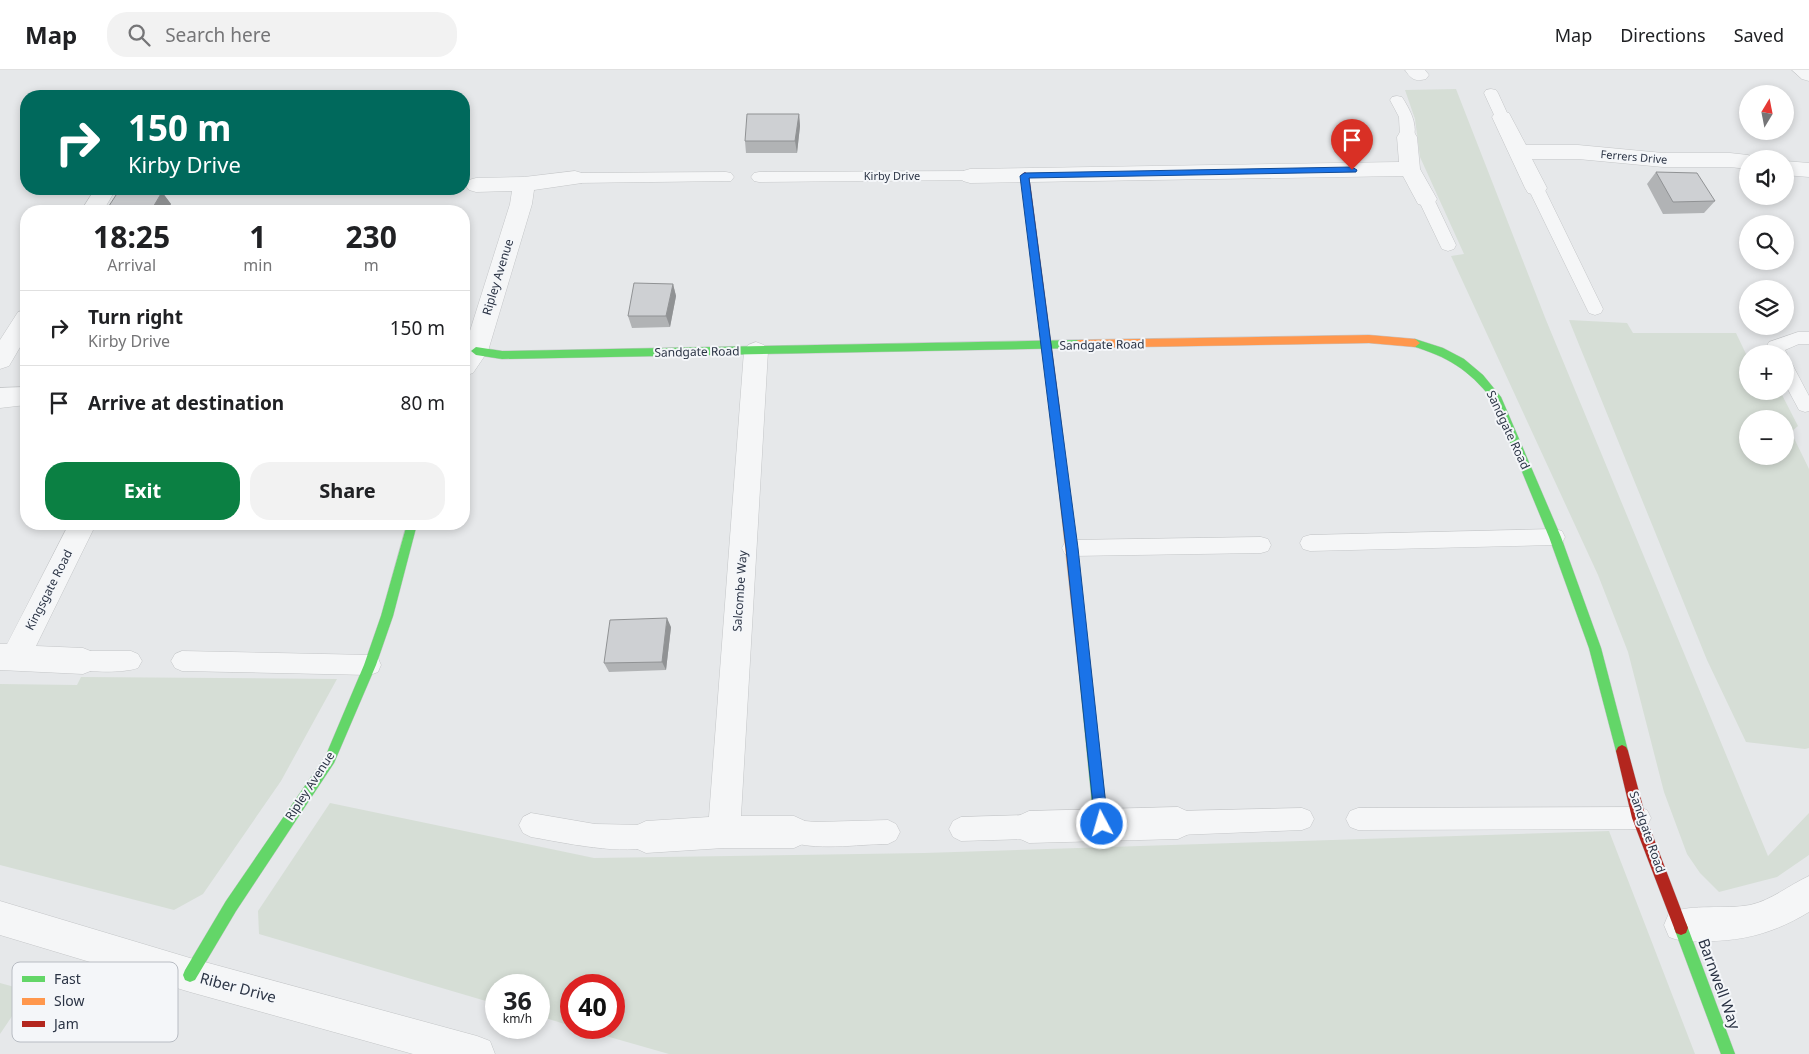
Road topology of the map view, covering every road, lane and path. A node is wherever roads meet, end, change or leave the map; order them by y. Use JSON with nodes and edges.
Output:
{"nodes":[{"id":1,"x":1802,"y":70,"type":"edge"},
{"id":2,"x":1809,"y":75,"type":"edge"},
{"id":3,"x":1491,"y":94,"type":"dead end"},
{"id":4,"x":1397,"y":100,"type":"dead end"},
{"id":5,"x":1502,"y":116,"type":"joint"},
{"id":6,"x":1407,"y":137,"type":"joint"},
{"id":7,"x":1520,"y":152,"type":"junction"},
{"id":8,"x":1739,"y":161,"type":"edge"},
{"id":9,"x":1410,"y":169,"type":"junction"},
{"id":10,"x":1794,"y":169,"type":"edge"},
{"id":11,"x":1809,"y":170,"type":"edge"},
{"id":12,"x":970,"y":176,"type":"joint"},
{"id":13,"x":1024,"y":176,"type":"junction"},
{"id":14,"x":726,"y":177,"type":"dead end"},
{"id":15,"x":759,"y":177,"type":"dead end"},
{"id":16,"x":575,"y":178,"type":"joint"},
{"id":17,"x":524,"y":184,"type":"junction"},
{"id":18,"x":470,"y":185,"type":"edge"},
{"id":19,"x":1536,"y":188,"type":"joint"},
{"id":20,"x":1426,"y":199,"type":"joint"},
{"id":21,"x":1448,"y":245,"type":"dead end"},
{"id":22,"x":1595,"y":309,"type":"dead end"},
{"id":23,"x":20,"y":328,"type":"edge"},
{"id":24,"x":1809,"y":338,"type":"edge"},
{"id":25,"x":1779,"y":345,"type":"edge"},
{"id":26,"x":1046,"y":346,"type":"junction"},
{"id":27,"x":756,"y":350,"type":"junction"},
{"id":28,"x":470,"y":359,"type":"edge"},
{"id":29,"x":0,"y":360,"type":"edge"},
{"id":30,"x":1794,"y":384,"type":"edge"},
{"id":31,"x":20,"y":396,"type":"edge"},
{"id":32,"x":0,"y":398,"type":"edge"},
{"id":33,"x":1805,"y":405,"type":"dead end"},
{"id":34,"x":80,"y":530,"type":"edge"},
{"id":35,"x":410,"y":530,"type":"edge"},
{"id":36,"x":1555,"y":537,"type":"junction"},
{"id":37,"x":1310,"y":543,"type":"dead end"},
{"id":38,"x":1261,"y":545,"type":"dead end"},
{"id":39,"x":1072,"y":548,"type":"junction"},
{"id":40,"x":7,"y":657,"type":"edge"},
{"id":41,"x":83,"y":661,"type":"joint"},
{"id":42,"x":131,"y":661,"type":"dead end"},
{"id":43,"x":182,"y":661,"type":"dead end"},
{"id":44,"x":370,"y":666,"type":"junction"},
{"id":45,"x":1640,"y":818,"type":"junction"},
{"id":46,"x":1302,"y":819,"type":"dead end"},
{"id":47,"x":1358,"y":819,"type":"dead end"},
{"id":48,"x":1178,"y":823,"type":"joint"},
{"id":49,"x":1102,"y":824,"type":"junction"},
{"id":50,"x":531,"y":825,"type":"dead end"},
{"id":51,"x":1029,"y":826,"type":"joint"},
{"id":52,"x":961,"y":829,"type":"dead end"},
{"id":53,"x":724,"y":832,"type":"junction"},
{"id":54,"x":794,"y":832,"type":"joint"},
{"id":55,"x":888,"y":832,"type":"dead end"},
{"id":56,"x":646,"y":837,"type":"joint"},
{"id":57,"x":1809,"y":893,"type":"edge"},
{"id":58,"x":0,"y":918,"type":"edge"},
{"id":59,"x":1681,"y":925,"type":"junction"},
{"id":60,"x":147,"y":962,"type":"edge"},
{"id":61,"x":178,"y":971,"type":"edge"},
{"id":62,"x":190,"y":975,"type":"junction"},
{"id":63,"x":477,"y":1054,"type":"edge"},
{"id":64,"x":1728,"y":1054,"type":"edge"}],
"edges":[{"from":1,"to":2,"type":"street"},
{"from":3,"to":5,"type":"lane"},
{"from":4,"to":6,"type":"lane"},
{"from":5,"to":7,"type":"street"},
{"from":6,"to":9,"type":"street"},
{"from":7,"to":8,"type":"street","name":"Ferrers Drive"},
{"from":7,"to":19,"type":"street"},
{"from":9,"to":13,"type":"street","name":"Kirby Drive"},
{"from":9,"to":20,"type":"street"},
{"from":10,"to":11,"type":"street"},
{"from":12,"to":13,"type":"street","name":"Kirby Drive"},
{"from":12,"to":15,"type":"lane","name":"Kirby Drive"},
{"from":13,"to":26,"type":"street"},
{"from":14,"to":16,"type":"lane"},
{"from":16,"to":17,"type":"street"},
{"from":17,"to":18,"type":"street"},
{"from":17,"to":28,"type":"street","name":"Ripley Avenue"},
{"from":19,"to":22,"type":"lane"},
{"from":20,"to":21,"type":"lane"},
{"from":23,"to":29,"type":"street"},
{"from":24,"to":25,"type":"lane"},
{"from":26,"to":27,"type":"street","name":"Sandgate Road"},
{"from":26,"to":36,"type":"street","name":"Sandgate Road"},
{"from":26,"to":39,"type":"street"},
{"from":27,"to":28,"type":"street","name":"Sandgate Road"},
{"from":27,"to":53,"type":"street","name":"Salcombe Way"},
{"from":30,"to":33,"type":"lane"},
{"from":31,"to":32,"type":"street"},
{"from":34,"to":40,"type":"street","name":"Kingsgate Road"},
{"from":35,"to":44,"type":"street","name":"Ripley Avenue"},
{"from":36,"to":37,"type":"lane"},
{"from":36,"to":45,"type":"street","name":"Sandgate Road"},
{"from":38,"to":39,"type":"lane"},
{"from":39,"to":49,"type":"street"},
{"from":40,"to":41,"type":"street","name":"Kingsgate Road"},
{"from":41,"to":42,"type":"lane"},
{"from":43,"to":44,"type":"lane"},
{"from":44,"to":62,"type":"street","name":"Ripley Avenue"},
{"from":45,"to":47,"type":"lane"},
{"from":45,"to":59,"type":"street","name":"Sandgate Road"},
{"from":46,"to":48,"type":"lane"},
{"from":48,"to":49,"type":"street"},
{"from":49,"to":51,"type":"street"},
{"from":50,"to":56,"type":"lane"},
{"from":51,"to":52,"type":"lane"},
{"from":53,"to":54,"type":"street"},
{"from":53,"to":56,"type":"street"},
{"from":54,"to":55,"type":"lane"},
{"from":57,"to":59,"type":"street"},
{"from":58,"to":60,"type":"street","name":"Riber Drive"},
{"from":59,"to":64,"type":"street","name":"Barnwell Way"},
{"from":61,"to":62,"type":"street","name":"Riber Drive"},
{"from":62,"to":63,"type":"street","name":"Riber Drive"}]}
